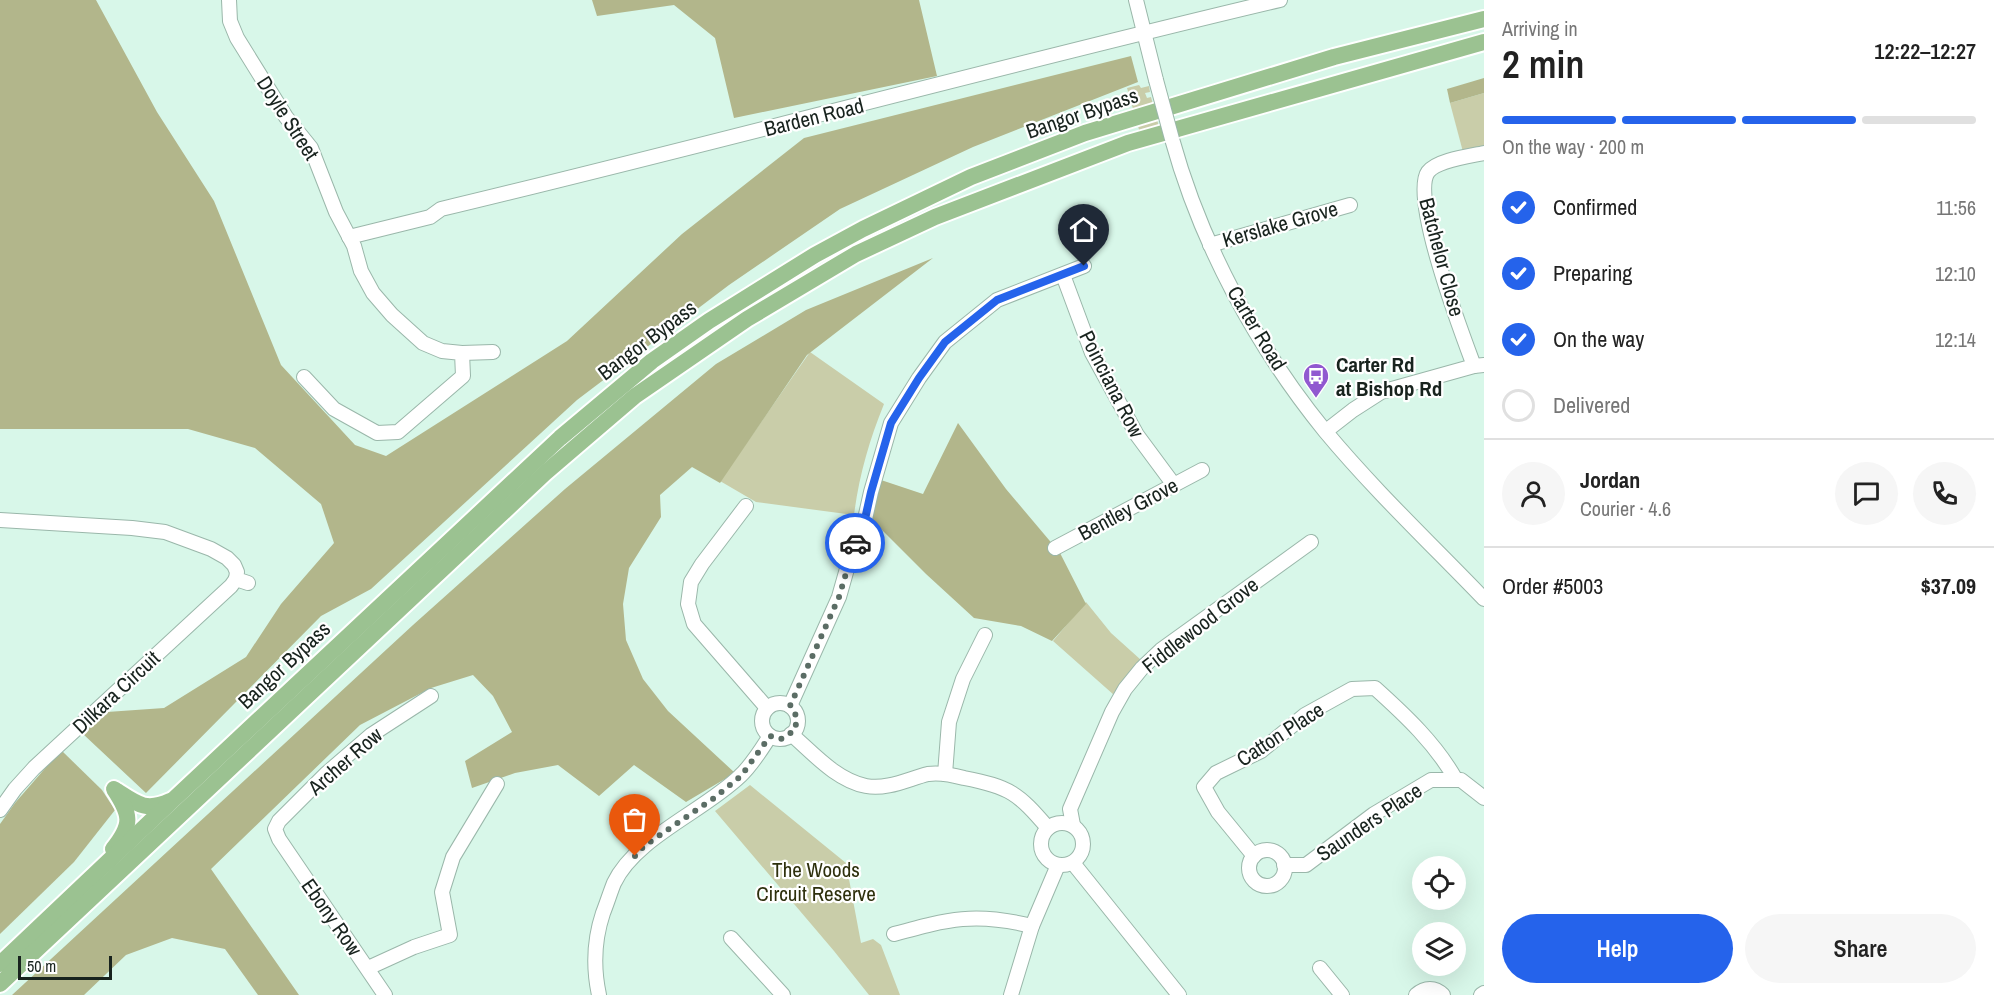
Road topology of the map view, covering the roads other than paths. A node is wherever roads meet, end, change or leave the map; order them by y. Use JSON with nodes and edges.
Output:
{"nodes":[{"id":1,"x":229,"y":0,"type":"edge"},
{"id":2,"x":1136,"y":0,"type":"edge"},
{"id":3,"x":1280,"y":0,"type":"edge"},
{"id":4,"x":1484,"y":19,"type":"edge"},
{"id":5,"x":1144,"y":32,"type":"junction"},
{"id":6,"x":1484,"y":42,"type":"edge"},
{"id":7,"x":1484,"y":153,"type":"edge"},
{"id":8,"x":1350,"y":205,"type":"dead end"},
{"id":9,"x":349,"y":237,"type":"junction"},
{"id":10,"x":1210,"y":245,"type":"junction"},
{"id":11,"x":1084,"y":266,"type":"dead end"},
{"id":12,"x":1063,"y":275,"type":"junction"},
{"id":13,"x":493,"y":351,"type":"dead end"},
{"id":14,"x":462,"y":353,"type":"junction"},
{"id":15,"x":1479,"y":365,"type":"edge"},
{"id":16,"x":304,"y":377,"type":"dead end"},
{"id":17,"x":1326,"y":432,"type":"junction"},
{"id":18,"x":1202,"y":470,"type":"dead end"},
{"id":19,"x":1174,"y":485,"type":"junction"},
{"id":20,"x":746,"y":506,"type":"dead end"},
{"id":21,"x":0,"y":520,"type":"edge"},
{"id":22,"x":1311,"y":542,"type":"dead end"},
{"id":23,"x":1055,"y":548,"type":"dead end"},
{"id":24,"x":1484,"y":599,"type":"edge"},
{"id":25,"x":986,"y":635,"type":"dead end"},
{"id":26,"x":431,"y":696,"type":"dead end"},
{"id":27,"x":790,"y":706,"type":"junction"},
{"id":28,"x":767,"y":708,"type":"junction"},
{"id":29,"x":791,"y":734,"type":"junction"},
{"id":30,"x":770,"y":736,"type":"junction"},
{"id":31,"x":945,"y":774,"type":"junction"},
{"id":32,"x":1456,"y":780,"type":"junction"},
{"id":33,"x":497,"y":784,"type":"dead end"},
{"id":34,"x":1484,"y":798,"type":"edge"},
{"id":35,"x":174,"y":799,"type":"junction"},
{"id":36,"x":0,"y":810,"type":"edge"},
{"id":37,"x":1073,"y":825,"type":"junction"},
{"id":38,"x":1048,"y":828,"type":"junction"},
{"id":39,"x":279,"y":839,"type":"joint"},
{"id":40,"x":1254,"y":856,"type":"junction"},
{"id":41,"x":1073,"y":862,"type":"junction"},
{"id":42,"x":1058,"y":865,"type":"junction"},
{"id":43,"x":1284,"y":865,"type":"junction"},
{"id":44,"x":85,"y":885,"type":"junction"},
{"id":45,"x":1032,"y":926,"type":"junction"},
{"id":46,"x":894,"y":933,"type":"dead end"},
{"id":47,"x":731,"y":938,"type":"dead end"},
{"id":48,"x":0,"y":964,"type":"edge"},
{"id":49,"x":368,"y":968,"type":"junction"},
{"id":50,"x":1320,"y":968,"type":"dead end"},
{"id":51,"x":0,"y":984,"type":"edge"},
{"id":52,"x":385,"y":995,"type":"edge"},
{"id":53,"x":599,"y":995,"type":"edge"},
{"id":54,"x":783,"y":995,"type":"edge"},
{"id":55,"x":1011,"y":995,"type":"edge"},
{"id":56,"x":1179,"y":995,"type":"edge"},
{"id":57,"x":1342,"y":995,"type":"edge"},
{"id":58,"x":1416,"y":995,"type":"edge"},
{"id":59,"x":1443,"y":995,"type":"edge"}],
"edges":[{"from":1,"to":9,"type":"street","name":"Doyle Street"},
{"from":2,"to":5,"type":"street","name":"Carter Road"},
{"from":3,"to":5,"type":"street","name":"Barden Road"},
{"from":4,"to":35,"type":"main road","name":"Bangor Bypass"},
{"from":5,"to":9,"type":"street","name":"Barden Road"},
{"from":5,"to":10,"type":"street","name":"Carter Road","bridge":true},
{"from":6,"to":51,"type":"main road","name":"Bangor Bypass"},
{"from":7,"to":15,"type":"street","name":"Batchelor Close"},
{"from":8,"to":10,"type":"street","name":"Kerslake Grove"},
{"from":9,"to":14,"type":"street","name":"Doyle Street"},
{"from":10,"to":17,"type":"street","name":"Carter Road"},
{"from":11,"to":12,"type":"street"},
{"from":12,"to":19,"type":"street","name":"Poinciana Row"},
{"from":12,"to":27,"type":"street"},
{"from":13,"to":14,"type":"street","name":"Doyle Street"},
{"from":14,"to":16,"type":"street"},
{"from":15,"to":17,"type":"street"},
{"from":17,"to":24,"type":"street","name":"Carter Road"},
{"from":18,"to":19,"type":"street","name":"Bentley Grove"},
{"from":19,"to":23,"type":"street","name":"Bentley Grove"},
{"from":20,"to":28,"type":"street"},
{"from":21,"to":36,"type":"street","name":"Dilkara Circuit"},
{"from":22,"to":37,"type":"street","name":"Fiddlewood Grove"},
{"from":25,"to":31,"type":"street"},
{"from":26,"to":39,"type":"street","name":"Archer Row"},
{"from":27,"to":28,"type":"street"},
{"from":27,"to":29,"type":"street"},
{"from":28,"to":30,"type":"street"},
{"from":29,"to":30,"type":"street"},
{"from":29,"to":31,"type":"street"},
{"from":30,"to":53,"type":"street"},
{"from":31,"to":38,"type":"street"},
{"from":32,"to":34,"type":"street"},
{"from":32,"to":40,"type":"street","name":"Catton Place"},
{"from":32,"to":43,"type":"street","name":"Saunders Place"},
{"from":33,"to":49,"type":"street"},
{"from":35,"to":44,"type":"main road","name":"Bangor Bypass"},
{"from":35,"to":44,"type":"main road"},
{"from":37,"to":38,"type":"street"},
{"from":37,"to":41,"type":"street"},
{"from":38,"to":42,"type":"street"},
{"from":39,"to":49,"type":"street","name":"Ebony Row"},
{"from":40,"to":43,"type":"street"},
{"from":40,"to":43,"type":"street"},
{"from":41,"to":42,"type":"street"},
{"from":41,"to":56,"type":"street"},
{"from":42,"to":45,"type":"street"},
{"from":44,"to":48,"type":"main road","name":"Bangor Bypass"},
{"from":45,"to":46,"type":"street"},
{"from":45,"to":55,"type":"street"},
{"from":47,"to":54,"type":"street"},
{"from":49,"to":52,"type":"street","name":"Ebony Row"},
{"from":50,"to":57,"type":"street"},
{"from":58,"to":59,"type":"street"}]}
